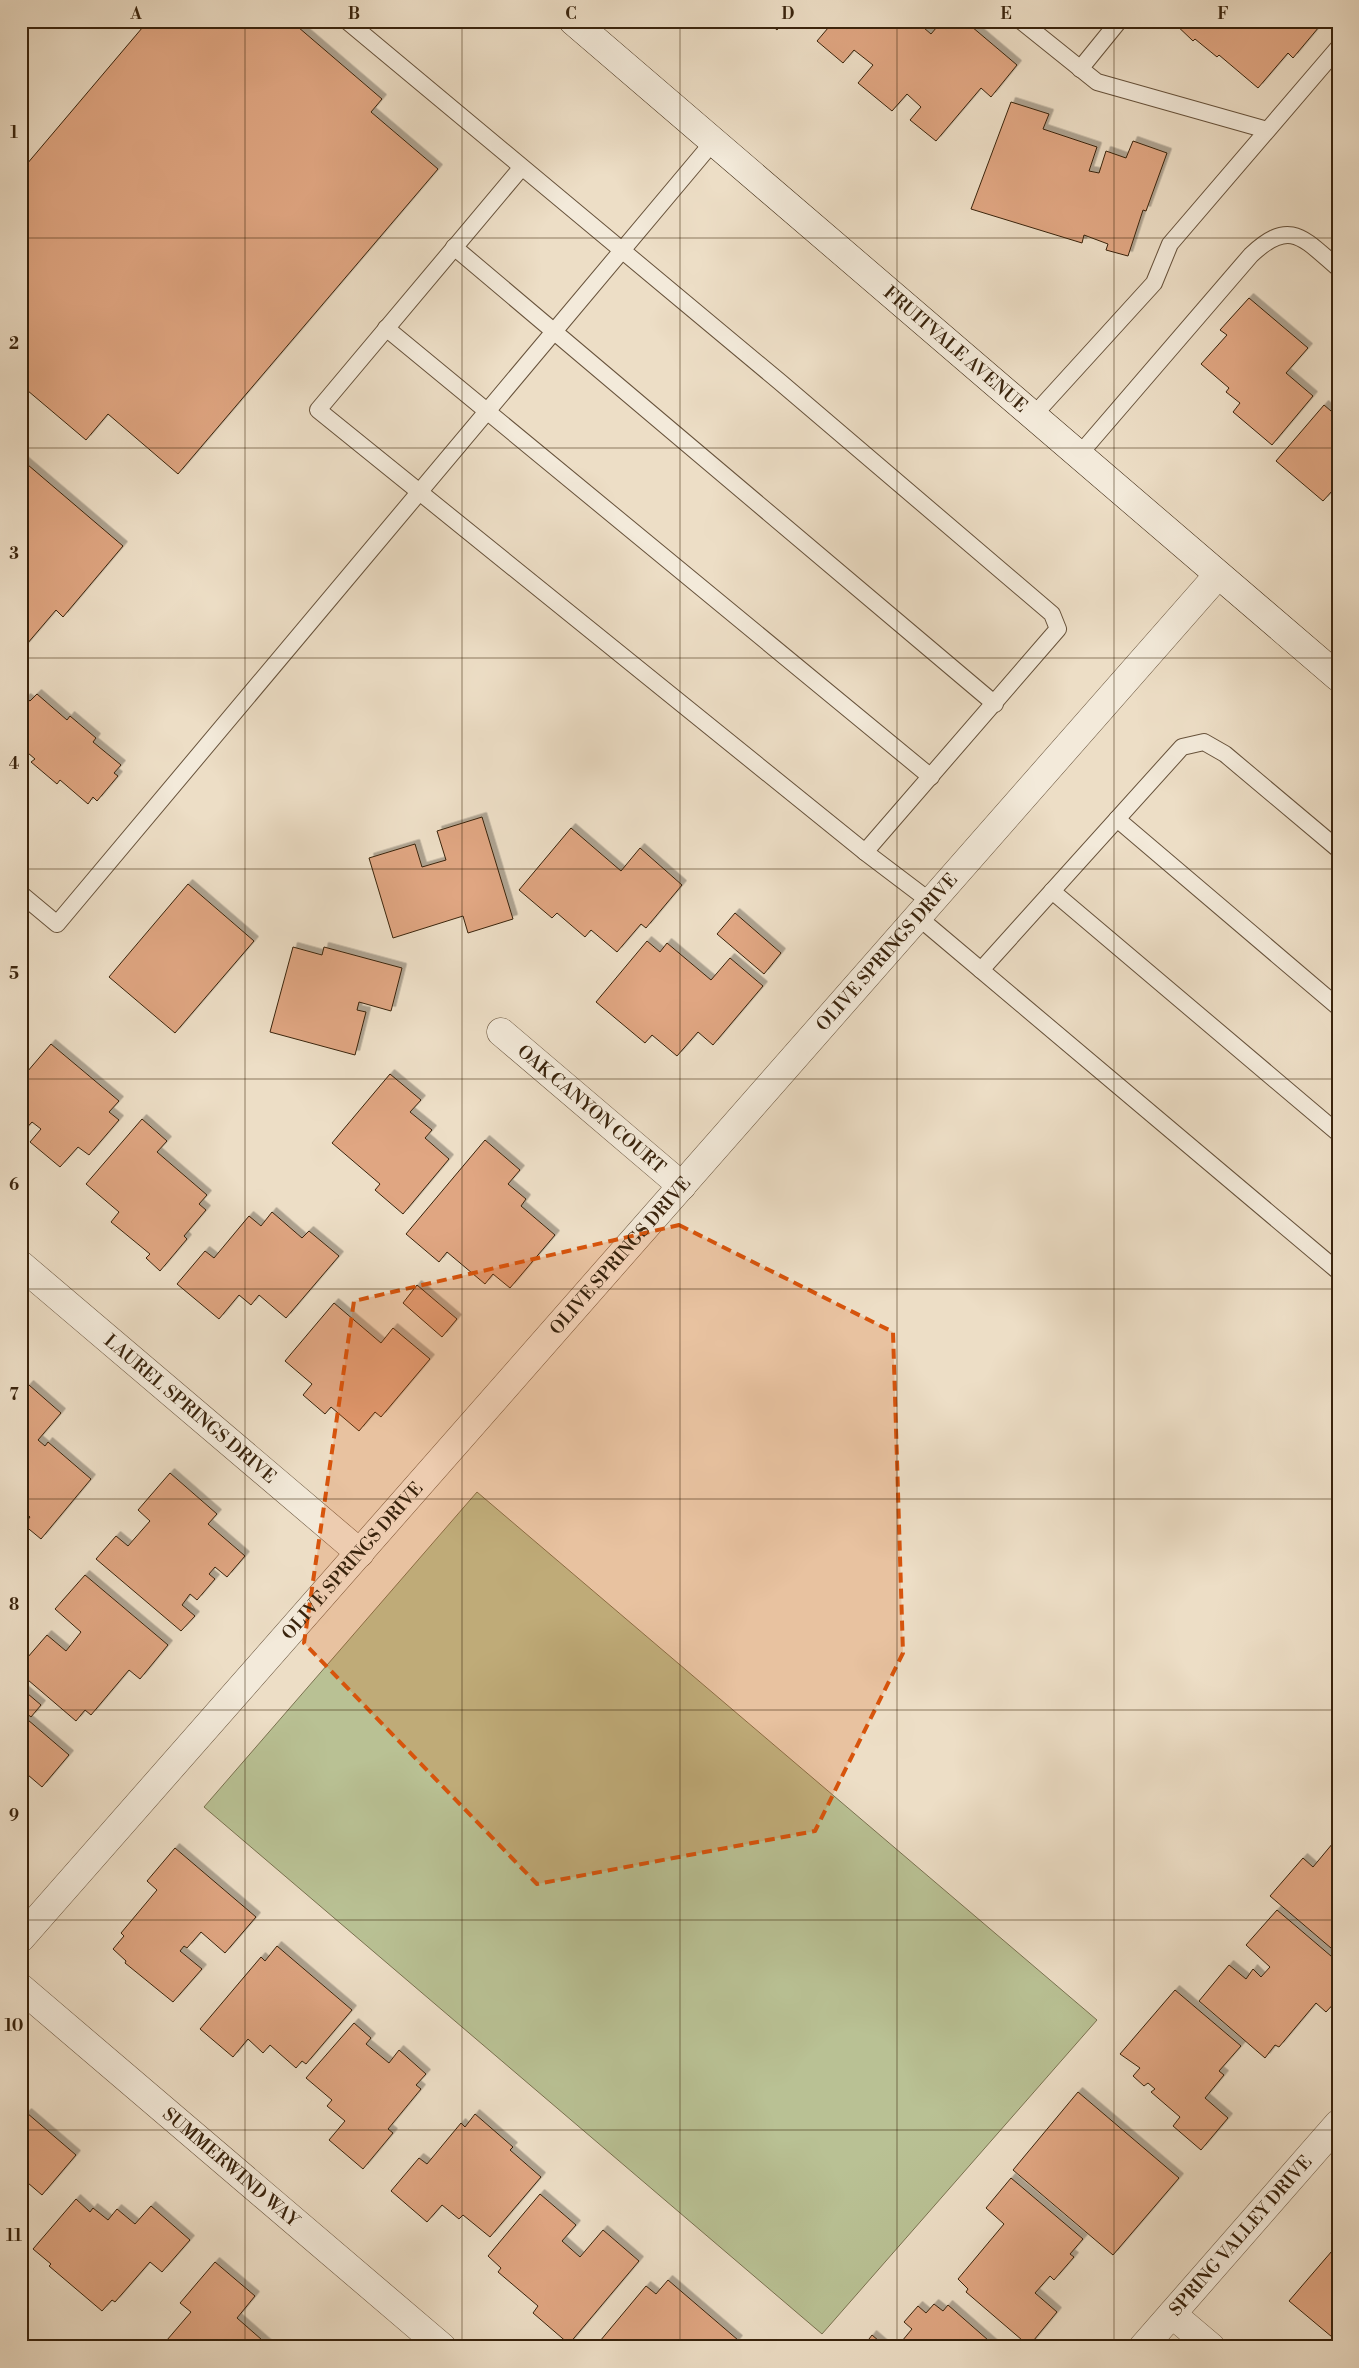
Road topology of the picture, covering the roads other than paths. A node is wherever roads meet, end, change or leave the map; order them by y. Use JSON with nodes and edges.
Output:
{"nodes":[{"id":1,"x":347,"y":21,"type":"edge"},
{"id":2,"x":573,"y":21,"type":"edge"},
{"id":3,"x":1021,"y":21,"type":"edge"},
{"id":4,"x":1119,"y":21,"type":"edge"},
{"id":5,"x":1338,"y":48,"type":"edge"},
{"id":6,"x":1080,"y":69,"type":"junction"},
{"id":7,"x":1267,"y":130,"type":"junction"},
{"id":8,"x":713,"y":142,"type":"junction"},
{"id":9,"x":522,"y":167,"type":"junction"},
{"id":10,"x":454,"y":247,"type":"junction"},
{"id":11,"x":622,"y":251,"type":"junction"},
{"id":12,"x":1338,"y":268,"type":"edge"},
{"id":13,"x":386,"y":328,"type":"junction"},
{"id":14,"x":554,"y":332,"type":"junction"},
{"id":15,"x":488,"y":410,"type":"junction"},
{"id":16,"x":1032,"y":416,"type":"junction"},
{"id":17,"x":1078,"y":456,"type":"junction"},
{"id":18,"x":421,"y":493,"type":"junction"},
{"id":19,"x":1218,"y":575,"type":"junction"},
{"id":20,"x":1338,"y":677,"type":"edge"},
{"id":21,"x":996,"y":704,"type":"junction"},
{"id":22,"x":931,"y":777,"type":"junction"},
{"id":23,"x":1117,"y":819,"type":"junction"},
{"id":24,"x":1338,"y":849,"type":"edge"},
{"id":25,"x":865,"y":852,"type":"junction"},
{"id":26,"x":1052,"y":891,"type":"junction"},
{"id":27,"x":21,"y":894,"type":"edge"},
{"id":28,"x":924,"y":910,"type":"junction"},
{"id":29,"x":981,"y":970,"type":"junction"},
{"id":30,"x":1338,"y":1007,"type":"edge"},
{"id":31,"x":501,"y":1032,"type":"dead end"},
{"id":32,"x":1338,"y":1133,"type":"edge"},
{"id":33,"x":682,"y":1186,"type":"junction"},
{"id":34,"x":21,"y":1265,"type":"edge"},
{"id":35,"x":1338,"y":1270,"type":"edge"},
{"id":36,"x":360,"y":1553,"type":"junction"},
{"id":37,"x":21,"y":1938,"type":"edge"},
{"id":38,"x":21,"y":1988,"type":"edge"},
{"id":39,"x":1338,"y":2124,"type":"edge"},
{"id":40,"x":1172,"y":2314,"type":"junction"},
{"id":41,"x":442,"y":2347,"type":"edge"},
{"id":42,"x":1143,"y":2347,"type":"edge"},
{"id":43,"x":1211,"y":2347,"type":"edge"}],
"edges":[{"from":1,"to":9,"type":"lane"},
{"from":2,"to":8,"type":"street","name":"FRUITVALE AVENUE"},
{"from":3,"to":6,"type":"lane"},
{"from":4,"to":6,"type":"lane"},
{"from":5,"to":7,"type":"lane"},
{"from":6,"to":7,"type":"lane"},
{"from":7,"to":16,"type":"lane"},
{"from":8,"to":11,"type":"lane"},
{"from":8,"to":16,"type":"street","name":"FRUITVALE AVENUE"},
{"from":9,"to":10,"type":"lane"},
{"from":9,"to":11,"type":"lane"},
{"from":10,"to":13,"type":"lane"},
{"from":10,"to":14,"type":"lane"},
{"from":11,"to":14,"type":"lane"},
{"from":11,"to":21,"type":"lane"},
{"from":12,"to":17,"type":"lane"},
{"from":13,"to":15,"type":"lane"},
{"from":13,"to":18,"type":"lane"},
{"from":14,"to":15,"type":"lane"},
{"from":14,"to":21,"type":"lane"},
{"from":15,"to":18,"type":"lane"},
{"from":15,"to":22,"type":"lane"},
{"from":16,"to":17,"type":"street","name":"FRUITVALE AVENUE"},
{"from":17,"to":19,"type":"street","name":"FRUITVALE AVENUE"},
{"from":18,"to":25,"type":"lane"},
{"from":18,"to":27,"type":"lane"},
{"from":19,"to":20,"type":"street","name":"FRUITVALE AVENUE"},
{"from":19,"to":28,"type":"street","name":"OLIVE SPRINGS DRIVE"},
{"from":21,"to":22,"type":"lane"},
{"from":22,"to":25,"type":"lane"},
{"from":23,"to":24,"type":"lane"},
{"from":23,"to":26,"type":"lane"},
{"from":23,"to":30,"type":"lane"},
{"from":25,"to":28,"type":"lane"},
{"from":26,"to":29,"type":"lane"},
{"from":26,"to":32,"type":"lane"},
{"from":28,"to":29,"type":"lane"},
{"from":28,"to":33,"type":"street","name":"OLIVE SPRINGS DRIVE"},
{"from":29,"to":35,"type":"lane"},
{"from":31,"to":33,"type":"street","name":"OAK CANYON COURT"},
{"from":33,"to":36,"type":"street","name":"OLIVE SPRINGS DRIVE"},
{"from":34,"to":36,"type":"street","name":"LAUREL SPRINGS DRIVE"},
{"from":36,"to":37,"type":"street","name":"OLIVE SPRINGS DRIVE"},
{"from":38,"to":41,"type":"street","name":"SUMMERWIND WAY"},
{"from":39,"to":40,"type":"street","name":"SPRING VALLEY DRIVE"},
{"from":40,"to":42,"type":"street","name":"SPRING VALLEY DRIVE"},
{"from":40,"to":43,"type":"street"}]}
